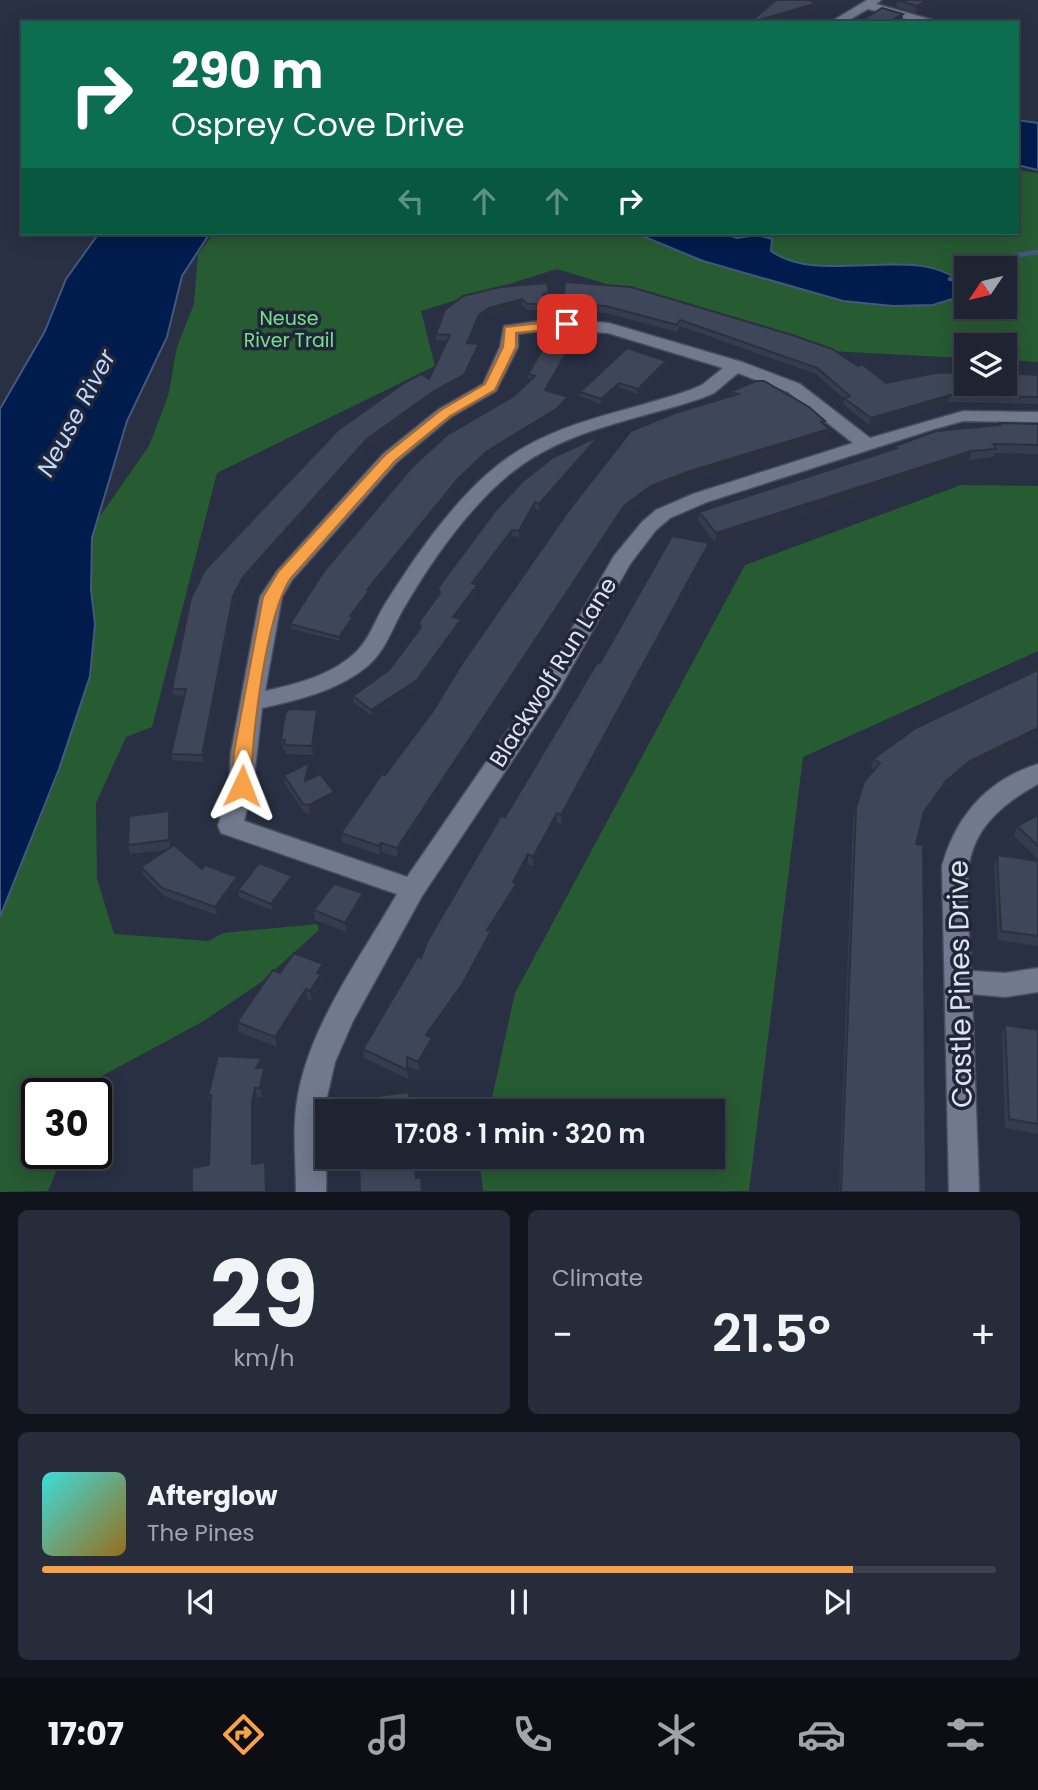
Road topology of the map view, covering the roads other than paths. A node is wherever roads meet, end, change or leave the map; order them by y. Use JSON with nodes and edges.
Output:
{"nodes":[{"id":1,"x":871,"y":3,"type":"edge"},
{"id":2,"x":839,"y":21,"type":"edge"},
{"id":3,"x":930,"y":21,"type":"edge"},
{"id":4,"x":736,"y":366,"type":"junction"},
{"id":5,"x":1038,"y":417,"type":"edge"},
{"id":6,"x":865,"y":443,"type":"junction"},
{"id":7,"x":253,"y":702,"type":"junction"},
{"id":8,"x":1038,"y":773,"type":"edge"},
{"id":9,"x":414,"y":889,"type":"junction"},
{"id":10,"x":1038,"y":980,"type":"edge"},
{"id":11,"x":958,"y":981,"type":"junction"},
{"id":12,"x":312,"y":1192,"type":"edge"},
{"id":13,"x":964,"y":1192,"type":"edge"}],
"edges":[{"from":1,"to":2,"type":"street"},
{"from":1,"to":3,"type":"street"},
{"from":4,"to":6,"type":"street"},
{"from":4,"to":7,"type":"street"},
{"from":4,"to":7,"type":"street"},
{"from":5,"to":6,"type":"street","name":"Blackwolf Run Lane"},
{"from":6,"to":9,"type":"street","name":"Blackwolf Run Lane"},
{"from":7,"to":9,"type":"street"},
{"from":8,"to":11,"type":"street","name":"Castle Pines Drive"},
{"from":9,"to":12,"type":"street","name":"Blackwolf Run Lane"},
{"from":10,"to":11,"type":"street"},
{"from":11,"to":13,"type":"street","name":"Castle Pines Drive"}]}
